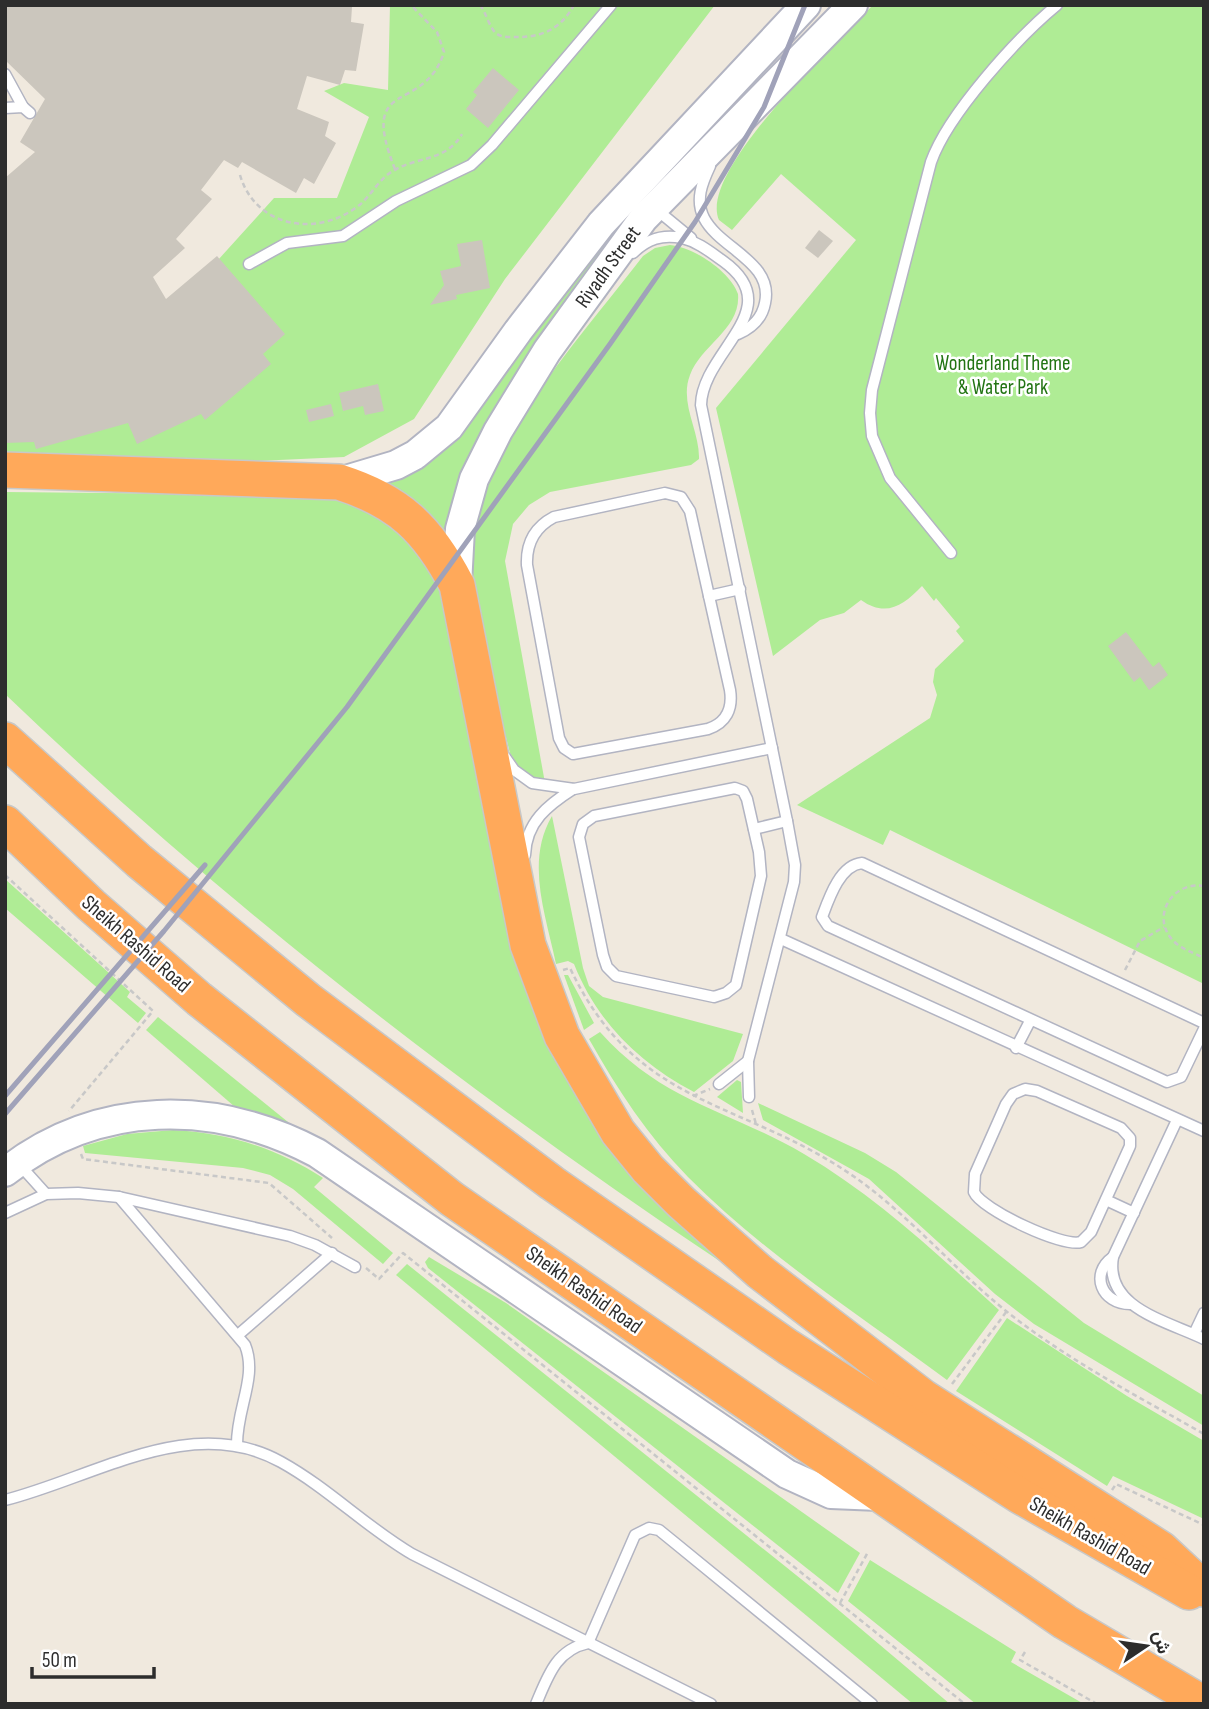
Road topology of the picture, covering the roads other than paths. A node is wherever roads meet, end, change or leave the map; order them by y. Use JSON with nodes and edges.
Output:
{"nodes":[{"id":1,"x":611,"y":5,"type":"edge"},
{"id":2,"x":806,"y":5,"type":"edge"},
{"id":3,"x":853,"y":5,"type":"edge"},
{"id":4,"x":1057,"y":5,"type":"edge"},
{"id":5,"x":5,"y":74,"type":"edge"},
{"id":6,"x":5,"y":108,"type":"edge"},
{"id":7,"x":694,"y":127,"type":"junction"},
{"id":8,"x":728,"y":130,"type":"junction"},
{"id":9,"x":655,"y":206,"type":"junction"},
{"id":10,"x":695,"y":241,"type":"junction"},
{"id":11,"x":249,"y":264,"type":"dead end"},
{"id":12,"x":588,"y":293,"type":"junction"},
{"id":13,"x":738,"y":334,"type":"junction"},
{"id":14,"x":5,"y":470,"type":"edge"},
{"id":15,"x":339,"y":482,"type":"junction"},
{"id":16,"x":951,"y":553,"type":"dead end"},
{"id":17,"x":457,"y":585,"type":"junction"},
{"id":18,"x":740,"y":589,"type":"junction"},
{"id":19,"x":709,"y":596,"type":"junction"},
{"id":20,"x":475,"y":670,"type":"junction"},
{"id":21,"x":496,"y":724,"type":"dead end"},
{"id":22,"x":5,"y":740,"type":"edge"},
{"id":23,"x":502,"y":748,"type":"dead end"},
{"id":24,"x":772,"y":748,"type":"junction"},
{"id":25,"x":574,"y":789,"type":"junction"},
{"id":26,"x":787,"y":821,"type":"junction"},
{"id":27,"x":5,"y":823,"type":"edge"},
{"id":28,"x":754,"y":829,"type":"junction"},
{"id":29,"x":5,"y":844,"type":"edge"},
{"id":30,"x":38,"y":856,"type":"junction"},
{"id":31,"x":526,"y":871,"type":"dead end"},
{"id":32,"x":530,"y":894,"type":"dead end"},
{"id":33,"x":780,"y":939,"type":"junction"},
{"id":34,"x":528,"y":945,"type":"junction"},
{"id":35,"x":1030,"y":1021,"type":"junction"},
{"id":36,"x":1204,"y":1023,"type":"edge"},
{"id":37,"x":1204,"y":1030,"type":"edge"},
{"id":38,"x":1016,"y":1048,"type":"junction"},
{"id":39,"x":748,"y":1061,"type":"junction"},
{"id":40,"x":719,"y":1084,"type":"road end"},
{"id":41,"x":749,"y":1097,"type":"road end"},
{"id":42,"x":1177,"y":1119,"type":"junction"},
{"id":43,"x":1204,"y":1131,"type":"edge"},
{"id":44,"x":11,"y":1167,"type":"edge"},
{"id":45,"x":47,"y":1194,"type":"junction"},
{"id":46,"x":119,"y":1197,"type":"junction"},
{"id":47,"x":1106,"y":1200,"type":"junction"},
{"id":48,"x":5,"y":1213,"type":"edge"},
{"id":49,"x":1134,"y":1213,"type":"junction"},
{"id":50,"x":332,"y":1254,"type":"junction"},
{"id":51,"x":357,"y":1264,"type":"road end"},
{"id":52,"x":1204,"y":1313,"type":"edge"},
{"id":53,"x":238,"y":1335,"type":"junction"},
{"id":54,"x":1199,"y":1336,"type":"edge"},
{"id":55,"x":237,"y":1446,"type":"junction"},
{"id":56,"x":878,"y":1496,"type":"junction"},
{"id":57,"x":5,"y":1500,"type":"edge"},
{"id":58,"x":1204,"y":1589,"type":"edge"},
{"id":59,"x":1204,"y":1601,"type":"edge"},
{"id":60,"x":588,"y":1643,"type":"junction"},
{"id":61,"x":536,"y":1704,"type":"edge"},
{"id":62,"x":711,"y":1704,"type":"edge"},
{"id":63,"x":872,"y":1704,"type":"edge"},
{"id":64,"x":1204,"y":1704,"type":"edge"}],
"edges":[{"from":1,"to":11,"type":"lane"},
{"from":2,"to":7,"type":"main road","name":"Riyadh Street"},
{"from":3,"to":8,"type":"main road","name":"Riyadh Street"},
{"from":4,"to":16,"type":"lane"},
{"from":5,"to":6,"type":"lane"},
{"from":7,"to":9,"type":"main road"},
{"from":7,"to":15,"type":"main road","name":"Riyadh Street"},
{"from":8,"to":9,"type":"main road","name":"Riyadh Street"},
{"from":8,"to":13,"type":"lane"},
{"from":9,"to":10,"type":"lane"},
{"from":9,"to":12,"type":"main road","name":"Riyadh Street"},
{"from":10,"to":12,"type":"lane"},
{"from":10,"to":13,"type":"lane"},
{"from":12,"to":17,"type":"main road","name":"Riyadh Street"},
{"from":13,"to":18,"type":"lane"},
{"from":14,"to":15,"type":"highway"},
{"from":15,"to":17,"type":"highway"},
{"from":17,"to":20,"type":"highway"},
{"from":18,"to":19,"type":"lane"},
{"from":18,"to":24,"type":"lane"},
{"from":19,"to":19,"type":"lane"},
{"from":20,"to":21,"type":"lane"},
{"from":20,"to":34,"type":"highway"},
{"from":22,"to":59,"type":"highway","name":"Sheikh Rashid Road"},
{"from":23,"to":25,"type":"lane"},
{"from":24,"to":25,"type":"lane"},
{"from":24,"to":26,"type":"lane"},
{"from":25,"to":31,"type":"lane"},
{"from":26,"to":28,"type":"lane"},
{"from":26,"to":33,"type":"lane"},
{"from":27,"to":30,"type":"highway","name":"Sheikh Rashid Road"},
{"from":28,"to":28,"type":"lane"},
{"from":29,"to":30,"type":"highway"},
{"from":30,"to":56,"type":"highway","name":"Sheikh Rashid Road"},
{"from":32,"to":34,"type":"lane"},
{"from":33,"to":38,"type":"lane"},
{"from":33,"to":39,"type":"lane"},
{"from":34,"to":58,"type":"highway"},
{"from":35,"to":36,"type":"lane"},
{"from":35,"to":37,"type":"lane"},
{"from":35,"to":38,"type":"lane"},
{"from":38,"to":42,"type":"lane"},
{"from":39,"to":40,"type":"lane"},
{"from":39,"to":41,"type":"lane"},
{"from":42,"to":43,"type":"lane"},
{"from":42,"to":49,"type":"lane"},
{"from":44,"to":45,"type":"lane"},
{"from":44,"to":56,"type":"main road"},
{"from":45,"to":46,"type":"lane"},
{"from":45,"to":48,"type":"lane"},
{"from":46,"to":50,"type":"lane"},
{"from":46,"to":53,"type":"lane"},
{"from":47,"to":47,"type":"lane"},
{"from":47,"to":49,"type":"lane"},
{"from":49,"to":54,"type":"lane"},
{"from":50,"to":51,"type":"lane"},
{"from":50,"to":53,"type":"lane"},
{"from":52,"to":54,"type":"lane"},
{"from":53,"to":55,"type":"lane"},
{"from":55,"to":57,"type":"lane"},
{"from":55,"to":60,"type":"lane"},
{"from":56,"to":64,"type":"highway","name":"Sheikh Rashid Road"},
{"from":60,"to":61,"type":"lane"},
{"from":60,"to":62,"type":"lane"},
{"from":60,"to":63,"type":"lane"}]}
